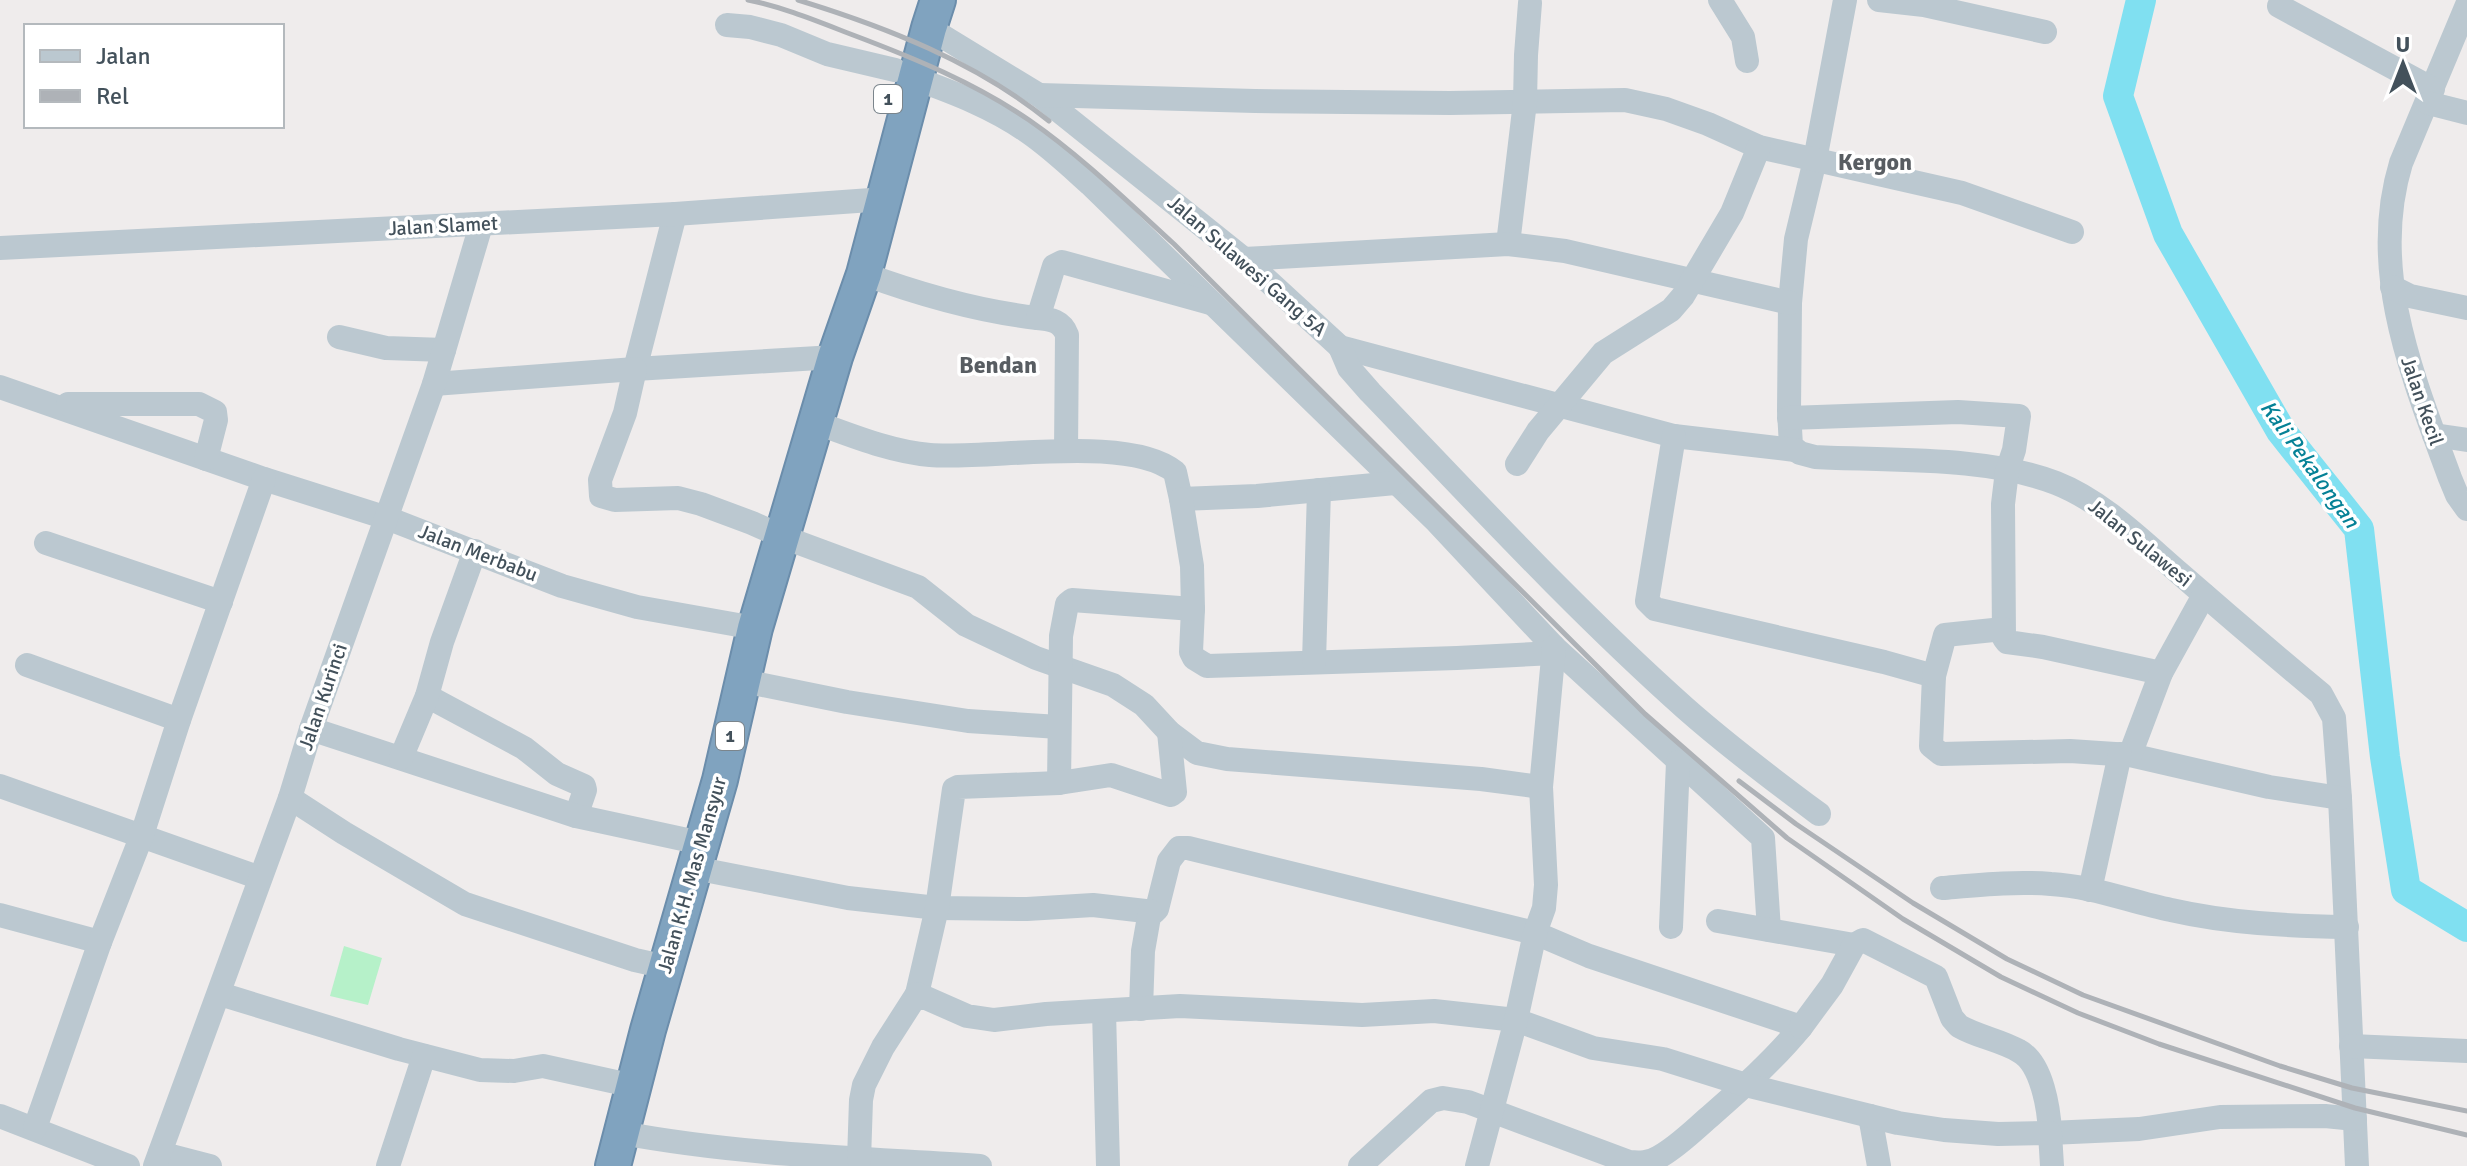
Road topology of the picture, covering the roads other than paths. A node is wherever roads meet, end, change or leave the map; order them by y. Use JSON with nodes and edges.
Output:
{"nodes":[{"id":1,"x":1720,"y":0,"type":"edge"},
{"id":2,"x":1845,"y":0,"type":"edge"},
{"id":3,"x":1879,"y":0,"type":"edge"},
{"id":4,"x":1528,"y":1,"type":"edge"},
{"id":5,"x":2279,"y":6,"type":"dead end"},
{"id":6,"x":1972,"y":8,"type":"edge"},
{"id":7,"x":928,"y":9,"type":"edge"},
{"id":8,"x":2464,"y":21,"type":"edge"},
{"id":9,"x":727,"y":25,"type":"dead end"},
{"id":10,"x":2045,"y":32,"type":"dead end"},
{"id":11,"x":1747,"y":61,"type":"dead end"},
{"id":12,"x":905,"y":74,"type":"junction"},
{"id":13,"x":1039,"y":95,"type":"junction"},
{"id":14,"x":2430,"y":96,"type":"junction"},
{"id":15,"x":1525,"y":102,"type":"junction"},
{"id":16,"x":2467,"y":113,"type":"edge"},
{"id":17,"x":1759,"y":147,"type":"junction"},
{"id":18,"x":1815,"y":160,"type":"junction"},
{"id":19,"x":874,"y":199,"type":"junction"},
{"id":20,"x":675,"y":214,"type":"junction"},
{"id":21,"x":481,"y":225,"type":"junction"},
{"id":22,"x":2072,"y":232,"type":"dead end"},
{"id":23,"x":1508,"y":244,"type":"junction"},
{"id":24,"x":0,"y":248,"type":"edge"},
{"id":25,"x":1244,"y":259,"type":"junction"},
{"id":26,"x":864,"y":274,"type":"junction"},
{"id":27,"x":1693,"y":279,"type":"junction"},
{"id":28,"x":2392,"y":287,"type":"junction"},
{"id":29,"x":1790,"y":303,"type":"junction"},
{"id":30,"x":1212,"y":304,"type":"junction"},
{"id":31,"x":852,"y":307,"type":"junction"},
{"id":32,"x":2467,"y":308,"type":"edge"},
{"id":33,"x":1038,"y":318,"type":"junction"},
{"id":34,"x":339,"y":337,"type":"dead end"},
{"id":35,"x":1340,"y":347,"type":"junction"},
{"id":36,"x":444,"y":350,"type":"junction"},
{"id":37,"x":835,"y":357,"type":"junction"},
{"id":38,"x":635,"y":369,"type":"junction"},
{"id":39,"x":434,"y":384,"type":"junction"},
{"id":40,"x":0,"y":387,"type":"edge"},
{"id":41,"x":45,"y":404,"type":"junction"},
{"id":42,"x":1559,"y":406,"type":"junction"},
{"id":43,"x":1789,"y":418,"type":"junction"},
{"id":44,"x":817,"y":423,"type":"junction"},
{"id":45,"x":2434,"y":435,"type":"junction"},
{"id":46,"x":1674,"y":436,"type":"junction"},
{"id":47,"x":2467,"y":440,"type":"edge"},
{"id":48,"x":1795,"y":450,"type":"junction"},
{"id":49,"x":1066,"y":451,"type":"junction"},
{"id":50,"x":206,"y":459,"type":"junction"},
{"id":51,"x":1517,"y":464,"type":"dead end"},
{"id":52,"x":2007,"y":471,"type":"junction"},
{"id":53,"x":264,"y":479,"type":"junction"},
{"id":54,"x":1395,"y":483,"type":"junction"},
{"id":55,"x":1319,"y":490,"type":"junction"},
{"id":56,"x":1181,"y":499,"type":"junction"},
{"id":57,"x":2467,"y":509,"type":"edge"},
{"id":58,"x":387,"y":518,"type":"junction"},
{"id":59,"x":783,"y":537,"type":"junction"},
{"id":60,"x":46,"y":543,"type":"dead end"},
{"id":61,"x":475,"y":551,"type":"junction"},
{"id":62,"x":2204,"y":595,"type":"junction"},
{"id":63,"x":221,"y":602,"type":"junction"},
{"id":64,"x":1193,"y":609,"type":"junction"},
{"id":65,"x":2003,"y":612,"type":"junction"},
{"id":66,"x":755,"y":628,"type":"junction"},
{"id":67,"x":1554,"y":650,"type":"junction"},
{"id":68,"x":1314,"y":662,"type":"junction"},
{"id":69,"x":27,"y":665,"type":"dead end"},
{"id":70,"x":1060,"y":667,"type":"junction"},
{"id":71,"x":2161,"y":673,"type":"junction"},
{"id":72,"x":1934,"y":676,"type":"junction"},
{"id":73,"x":743,"y":681,"type":"junction"},
{"id":74,"x":427,"y":696,"type":"junction"},
{"id":75,"x":179,"y":720,"type":"junction"},
{"id":76,"x":1059,"y":727,"type":"junction"},
{"id":77,"x":311,"y":729,"type":"junction"},
{"id":78,"x":1169,"y":732,"type":"junction"},
{"id":79,"x":2125,"y":754,"type":"junction"},
{"id":80,"x":401,"y":758,"type":"junction"},
{"id":81,"x":1678,"y":762,"type":"junction"},
{"id":82,"x":1059,"y":783,"type":"junction"},
{"id":83,"x":0,"y":786,"type":"edge"},
{"id":84,"x":1541,"y":787,"type":"junction"},
{"id":85,"x":290,"y":798,"type":"junction"},
{"id":86,"x":2340,"y":798,"type":"junction"},
{"id":87,"x":1819,"y":814,"type":"dead end"},
{"id":88,"x":576,"y":816,"type":"junction"},
{"id":89,"x":142,"y":835,"type":"junction"},
{"id":90,"x":697,"y":856,"type":"junction"},
{"id":91,"x":260,"y":878,"type":"junction"},
{"id":92,"x":1942,"y":888,"type":"dead end"},
{"id":93,"x":2090,"y":890,"type":"junction"},
{"id":94,"x":937,"y":908,"type":"junction"},
{"id":95,"x":1150,"y":911,"type":"junction"},
{"id":96,"x":0,"y":915,"type":"edge"},
{"id":97,"x":1718,"y":921,"type":"dead end"},
{"id":98,"x":1671,"y":927,"type":"dead end"},
{"id":99,"x":2347,"y":927,"type":"junction"},
{"id":100,"x":1769,"y":930,"type":"junction"},
{"id":101,"x":1535,"y":933,"type":"junction"},
{"id":102,"x":100,"y":942,"type":"junction"},
{"id":103,"x":1854,"y":945,"type":"junction"},
{"id":104,"x":666,"y":967,"type":"junction"},
{"id":105,"x":220,"y":994,"type":"junction"},
{"id":106,"x":917,"y":994,"type":"junction"},
{"id":107,"x":1141,"y":1009,"type":"junction"},
{"id":108,"x":1104,"y":1011,"type":"junction"},
{"id":109,"x":1516,"y":1020,"type":"junction"},
{"id":110,"x":1801,"y":1027,"type":"junction"},
{"id":111,"x":2351,"y":1046,"type":"junction"},
{"id":112,"x":2467,"y":1051,"type":"edge"},
{"id":113,"x":424,"y":1056,"type":"junction"},
{"id":114,"x":1746,"y":1085,"type":"junction"},
{"id":115,"x":634,"y":1086,"type":"junction"},
{"id":116,"x":1491,"y":1110,"type":"junction"},
{"id":117,"x":0,"y":1116,"type":"edge"},
{"id":118,"x":1870,"y":1116,"type":"junction"},
{"id":119,"x":2355,"y":1119,"type":"junction"},
{"id":120,"x":35,"y":1128,"type":"junction"},
{"id":121,"x":622,"y":1133,"type":"junction"},
{"id":122,"x":2050,"y":1133,"type":"junction"},
{"id":123,"x":158,"y":1159,"type":"edge"},
{"id":124,"x":775,"y":1160,"type":"edge"},
{"id":125,"x":859,"y":1160,"type":"junction"},
{"id":126,"x":128,"y":1166,"type":"edge"},
{"id":127,"x":210,"y":1166,"type":"edge"},
{"id":128,"x":388,"y":1166,"type":"edge"},
{"id":129,"x":613,"y":1166,"type":"edge"},
{"id":130,"x":980,"y":1166,"type":"edge"},
{"id":131,"x":1108,"y":1166,"type":"edge"},
{"id":132,"x":1360,"y":1166,"type":"edge"},
{"id":133,"x":1477,"y":1166,"type":"edge"},
{"id":134,"x":1879,"y":1166,"type":"edge"},
{"id":135,"x":2052,"y":1166,"type":"edge"},
{"id":136,"x":2357,"y":1166,"type":"edge"}],
"edges":[{"from":1,"to":11,"type":"street"},
{"from":2,"to":18,"type":"street"},
{"from":3,"to":6,"type":"street"},
{"from":4,"to":15,"type":"street"},
{"from":5,"to":14,"type":"street"},
{"from":6,"to":10,"type":"street"},
{"from":7,"to":12,"type":"highway","name":"Jalan K.H. Mas Mansyur","number":"1"},
{"from":7,"to":13,"type":"street","name":"Jalan Sulawesi Gang 5A"},
{"from":8,"to":14,"type":"street","name":"Jalan Kecil"},
{"from":9,"to":12,"type":"street"},
{"from":12,"to":19,"type":"highway","name":"Jalan K.H. Mas Mansyur","number":"1"},
{"from":12,"to":30,"type":"street"},
{"from":13,"to":15,"type":"street"},
{"from":13,"to":25,"type":"street","name":"Jalan Sulawesi Gang 5A"},
{"from":14,"to":16,"type":"street"},
{"from":14,"to":28,"type":"street","name":"Jalan Kecil"},
{"from":15,"to":17,"type":"street"},
{"from":15,"to":23,"type":"street"},
{"from":17,"to":18,"type":"street"},
{"from":17,"to":27,"type":"street"},
{"from":18,"to":22,"type":"street"},
{"from":18,"to":29,"type":"street"},
{"from":19,"to":20,"type":"street","name":"Jalan Slamet"},
{"from":19,"to":26,"type":"highway","name":"Jalan K.H. Mas Mansyur","number":"1"},
{"from":19,"to":31,"type":"highway","name":"Jalan K.H. Mas Mansyur","number":"1"},
{"from":20,"to":21,"type":"street","name":"Jalan Slamet"},
{"from":20,"to":38,"type":"street"},
{"from":21,"to":24,"type":"street","name":"Jalan Slamet"},
{"from":21,"to":36,"type":"street","name":"Jalan Kurinci"},
{"from":23,"to":25,"type":"street"},
{"from":23,"to":27,"type":"street"},
{"from":25,"to":35,"type":"street","name":"Jalan Sulawesi Gang 5A"},
{"from":26,"to":31,"type":"highway","name":"Jalan K.H. Mas Mansyur","number":"1"},
{"from":26,"to":33,"type":"street"},
{"from":27,"to":29,"type":"street"},
{"from":27,"to":42,"type":"street"},
{"from":28,"to":32,"type":"street"},
{"from":28,"to":45,"type":"street","name":"Jalan Kecil"},
{"from":29,"to":43,"type":"street"},
{"from":30,"to":33,"type":"street"},
{"from":30,"to":54,"type":"street"},
{"from":31,"to":37,"type":"highway","name":"Jalan K.H. Mas Mansyur","number":"1"},
{"from":33,"to":49,"type":"street"},
{"from":34,"to":36,"type":"street"},
{"from":35,"to":42,"type":"street","name":"Jalan Sulawesi Gang 5A"},
{"from":35,"to":87,"type":"street"},
{"from":36,"to":39,"type":"street","name":"Jalan Kurinci"},
{"from":37,"to":38,"type":"street"},
{"from":37,"to":44,"type":"highway","name":"Jalan K.H. Mas Mansyur","number":"1"},
{"from":38,"to":39,"type":"street"},
{"from":38,"to":59,"type":"street"},
{"from":39,"to":58,"type":"street","name":"Jalan Kurinci"},
{"from":40,"to":41,"type":"street","name":"Jalan Merbabu"},
{"from":41,"to":50,"type":"street","name":"Jalan Merbabu"},
{"from":41,"to":50,"type":"street","name":"Jalan Merbabu"},
{"from":42,"to":46,"type":"street","name":"Jalan Sulawesi Gang 5A"},
{"from":42,"to":51,"type":"street"},
{"from":43,"to":48,"type":"street"},
{"from":43,"to":52,"type":"street"},
{"from":44,"to":49,"type":"street"},
{"from":44,"to":59,"type":"highway","name":"Jalan K.H. Mas Mansyur","number":"1"},
{"from":45,"to":47,"type":"street"},
{"from":45,"to":57,"type":"street","name":"Jalan Kecil"},
{"from":46,"to":48,"type":"street","name":"Jalan Sulawesi Gang 5A"},
{"from":46,"to":72,"type":"street"},
{"from":48,"to":52,"type":"street","name":"Jalan Sulawesi"},
{"from":49,"to":56,"type":"street"},
{"from":50,"to":53,"type":"street","name":"Jalan Merbabu"},
{"from":52,"to":62,"type":"street","name":"Jalan Sulawesi"},
{"from":52,"to":65,"type":"street"},
{"from":53,"to":58,"type":"street","name":"Jalan Merbabu"},
{"from":53,"to":63,"type":"street"},
{"from":54,"to":55,"type":"street"},
{"from":54,"to":67,"type":"street"},
{"from":55,"to":56,"type":"street"},
{"from":55,"to":68,"type":"street"},
{"from":56,"to":64,"type":"street"},
{"from":58,"to":61,"type":"street","name":"Jalan Merbabu"},
{"from":58,"to":77,"type":"street","name":"Jalan Kurinci"},
{"from":59,"to":66,"type":"highway","name":"Jalan K.H. Mas Mansyur","number":"1"},
{"from":59,"to":70,"type":"street"},
{"from":60,"to":63,"type":"street"},
{"from":61,"to":66,"type":"street","name":"Jalan Merbabu"},
{"from":61,"to":74,"type":"street"},
{"from":62,"to":71,"type":"street"},
{"from":62,"to":86,"type":"street","name":"Jalan Sulawesi"},
{"from":63,"to":75,"type":"street"},
{"from":64,"to":68,"type":"street"},
{"from":64,"to":70,"type":"street"},
{"from":65,"to":71,"type":"street"},
{"from":65,"to":72,"type":"street"},
{"from":66,"to":73,"type":"highway","name":"Jalan K.H. Mas Mansyur","number":"1"},
{"from":67,"to":68,"type":"street"},
{"from":67,"to":81,"type":"street"},
{"from":67,"to":84,"type":"street"},
{"from":69,"to":75,"type":"street"},
{"from":70,"to":76,"type":"street"},
{"from":70,"to":78,"type":"street"},
{"from":71,"to":79,"type":"street"},
{"from":72,"to":79,"type":"street"},
{"from":73,"to":76,"type":"street"},
{"from":73,"to":90,"type":"highway","name":"Jalan K.H. Mas Mansyur","number":"1"},
{"from":74,"to":80,"type":"street"},
{"from":74,"to":88,"type":"street"},
{"from":75,"to":89,"type":"street"},
{"from":76,"to":82,"type":"street"},
{"from":77,"to":80,"type":"street"},
{"from":77,"to":85,"type":"street","name":"Jalan Kurinci"},
{"from":78,"to":82,"type":"street"},
{"from":78,"to":84,"type":"street"},
{"from":79,"to":86,"type":"street"},
{"from":79,"to":93,"type":"street"},
{"from":80,"to":88,"type":"street"},
{"from":81,"to":98,"type":"street"},
{"from":81,"to":100,"type":"street"},
{"from":82,"to":94,"type":"street"},
{"from":83,"to":89,"type":"street"},
{"from":84,"to":101,"type":"street"},
{"from":85,"to":91,"type":"street","name":"Jalan Kurinci"},
{"from":85,"to":104,"type":"street"},
{"from":86,"to":99,"type":"street","name":"Jalan Sulawesi"},
{"from":88,"to":90,"type":"street"},
{"from":89,"to":91,"type":"street"},
{"from":89,"to":102,"type":"street"},
{"from":90,"to":94,"type":"street"},
{"from":90,"to":104,"type":"highway","name":"Jalan K.H. Mas Mansyur","number":"1"},
{"from":91,"to":105,"type":"street","name":"Jalan Kurinci"},
{"from":92,"to":93,"type":"street"},
{"from":93,"to":99,"type":"street"},
{"from":94,"to":95,"type":"street"},
{"from":94,"to":106,"type":"street"},
{"from":95,"to":101,"type":"street"},
{"from":95,"to":107,"type":"street"},
{"from":96,"to":102,"type":"street"},
{"from":97,"to":100,"type":"street"},
{"from":99,"to":111,"type":"street","name":"Jalan Sulawesi"},
{"from":100,"to":103,"type":"street"},
{"from":101,"to":109,"type":"street"},
{"from":101,"to":110,"type":"street"},
{"from":102,"to":120,"type":"street"},
{"from":103,"to":110,"type":"street"},
{"from":103,"to":122,"type":"street"},
{"from":104,"to":115,"type":"highway","name":"Jalan K.H. Mas Mansyur","number":"1"},
{"from":105,"to":113,"type":"street"},
{"from":105,"to":123,"type":"street","name":"Jalan Kurinci"},
{"from":106,"to":108,"type":"street"},
{"from":106,"to":125,"type":"street"},
{"from":107,"to":108,"type":"street"},
{"from":107,"to":109,"type":"street"},
{"from":108,"to":131,"type":"street"},
{"from":109,"to":114,"type":"street"},
{"from":109,"to":116,"type":"street"},
{"from":110,"to":114,"type":"street"},
{"from":111,"to":112,"type":"street"},
{"from":111,"to":119,"type":"street","name":"Jalan Sulawesi"},
{"from":113,"to":115,"type":"street"},
{"from":113,"to":128,"type":"street"},
{"from":114,"to":116,"type":"street"},
{"from":114,"to":118,"type":"street"},
{"from":115,"to":121,"type":"highway","name":"Jalan K.H. Mas Mansyur","number":"1"},
{"from":116,"to":132,"type":"street"},
{"from":116,"to":133,"type":"street"},
{"from":117,"to":120,"type":"street"},
{"from":118,"to":122,"type":"street"},
{"from":118,"to":134,"type":"street"},
{"from":119,"to":122,"type":"street"},
{"from":119,"to":136,"type":"street","name":"Jalan Sulawesi"},
{"from":120,"to":126,"type":"street"},
{"from":121,"to":124,"type":"street"},
{"from":121,"to":129,"type":"highway","name":"Jalan K.H. Mas Mansyur","number":"1"},
{"from":122,"to":135,"type":"street"},
{"from":123,"to":127,"type":"street"},
{"from":124,"to":125,"type":"street"},
{"from":125,"to":130,"type":"street"}]}
